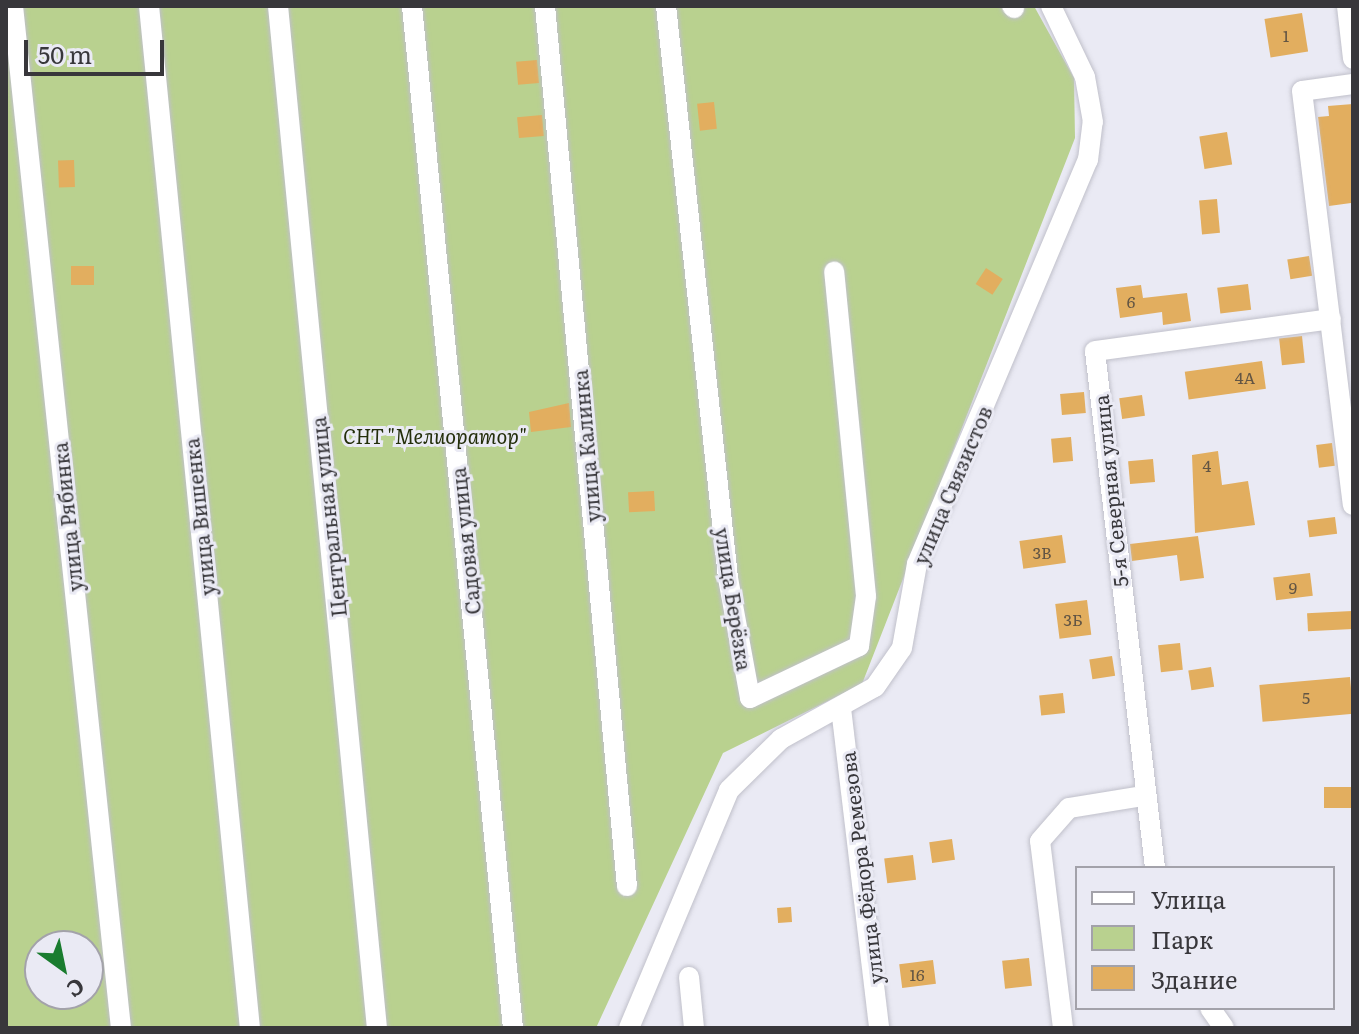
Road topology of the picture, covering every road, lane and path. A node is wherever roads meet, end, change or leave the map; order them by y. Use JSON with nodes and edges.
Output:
{"nodes":[{"id":1,"x":13,"y":6,"type":"edge"},
{"id":2,"x":149,"y":6,"type":"edge"},
{"id":3,"x":278,"y":6,"type":"edge"},
{"id":4,"x":412,"y":6,"type":"edge"},
{"id":5,"x":545,"y":6,"type":"edge"},
{"id":6,"x":666,"y":6,"type":"edge"},
{"id":7,"x":1051,"y":6,"type":"edge"},
{"id":8,"x":1347,"y":6,"type":"edge"},
{"id":9,"x":1353,"y":59,"type":"edge"},
{"id":10,"x":1353,"y":84,"type":"edge"},
{"id":11,"x":834,"y":272,"type":"dead end"},
{"id":12,"x":1331,"y":319,"type":"junction"},
{"id":13,"x":1353,"y":505,"type":"edge"},
{"id":14,"x":841,"y":708,"type":"junction"},
{"id":15,"x":1143,"y":796,"type":"junction"},
{"id":16,"x":1155,"y":866,"type":"edge"},
{"id":17,"x":627,"y":886,"type":"dead end"},
{"id":18,"x":689,"y":977,"type":"dead end"},
{"id":19,"x":1211,"y":1010,"type":"edge"},
{"id":20,"x":121,"y":1028,"type":"edge"},
{"id":21,"x":250,"y":1028,"type":"edge"},
{"id":22,"x":377,"y":1028,"type":"edge"},
{"id":23,"x":513,"y":1028,"type":"edge"},
{"id":24,"x":629,"y":1028,"type":"edge"},
{"id":25,"x":694,"y":1028,"type":"edge"},
{"id":26,"x":879,"y":1028,"type":"edge"},
{"id":27,"x":1063,"y":1028,"type":"edge"},
{"id":28,"x":1224,"y":1028,"type":"edge"}],
"edges":[{"from":1,"to":20,"type":"street","name":"улица Рябинка"},
{"from":2,"to":21,"type":"street","name":"улица Вишенка"},
{"from":3,"to":22,"type":"street","name":"Центральная улица"},
{"from":4,"to":23,"type":"street","name":"Садовая улица"},
{"from":5,"to":17,"type":"street","name":"улица Калинка"},
{"from":6,"to":11,"type":"street","name":"улица Берёзка"},
{"from":7,"to":14,"type":"street","name":"улица Связистов"},
{"from":8,"to":9,"type":"street"},
{"from":10,"to":12,"type":"street"},
{"from":12,"to":13,"type":"street"},
{"from":12,"to":15,"type":"street","name":"5-я Северная улица"},
{"from":14,"to":24,"type":"street","name":"улица Связистов"},
{"from":14,"to":26,"type":"street","name":"улица Фёдора Ремезова"},
{"from":15,"to":16,"type":"street","name":"5-я Северная улица"},
{"from":15,"to":27,"type":"street"},
{"from":18,"to":25,"type":"street"},
{"from":19,"to":28,"type":"street"}]}
